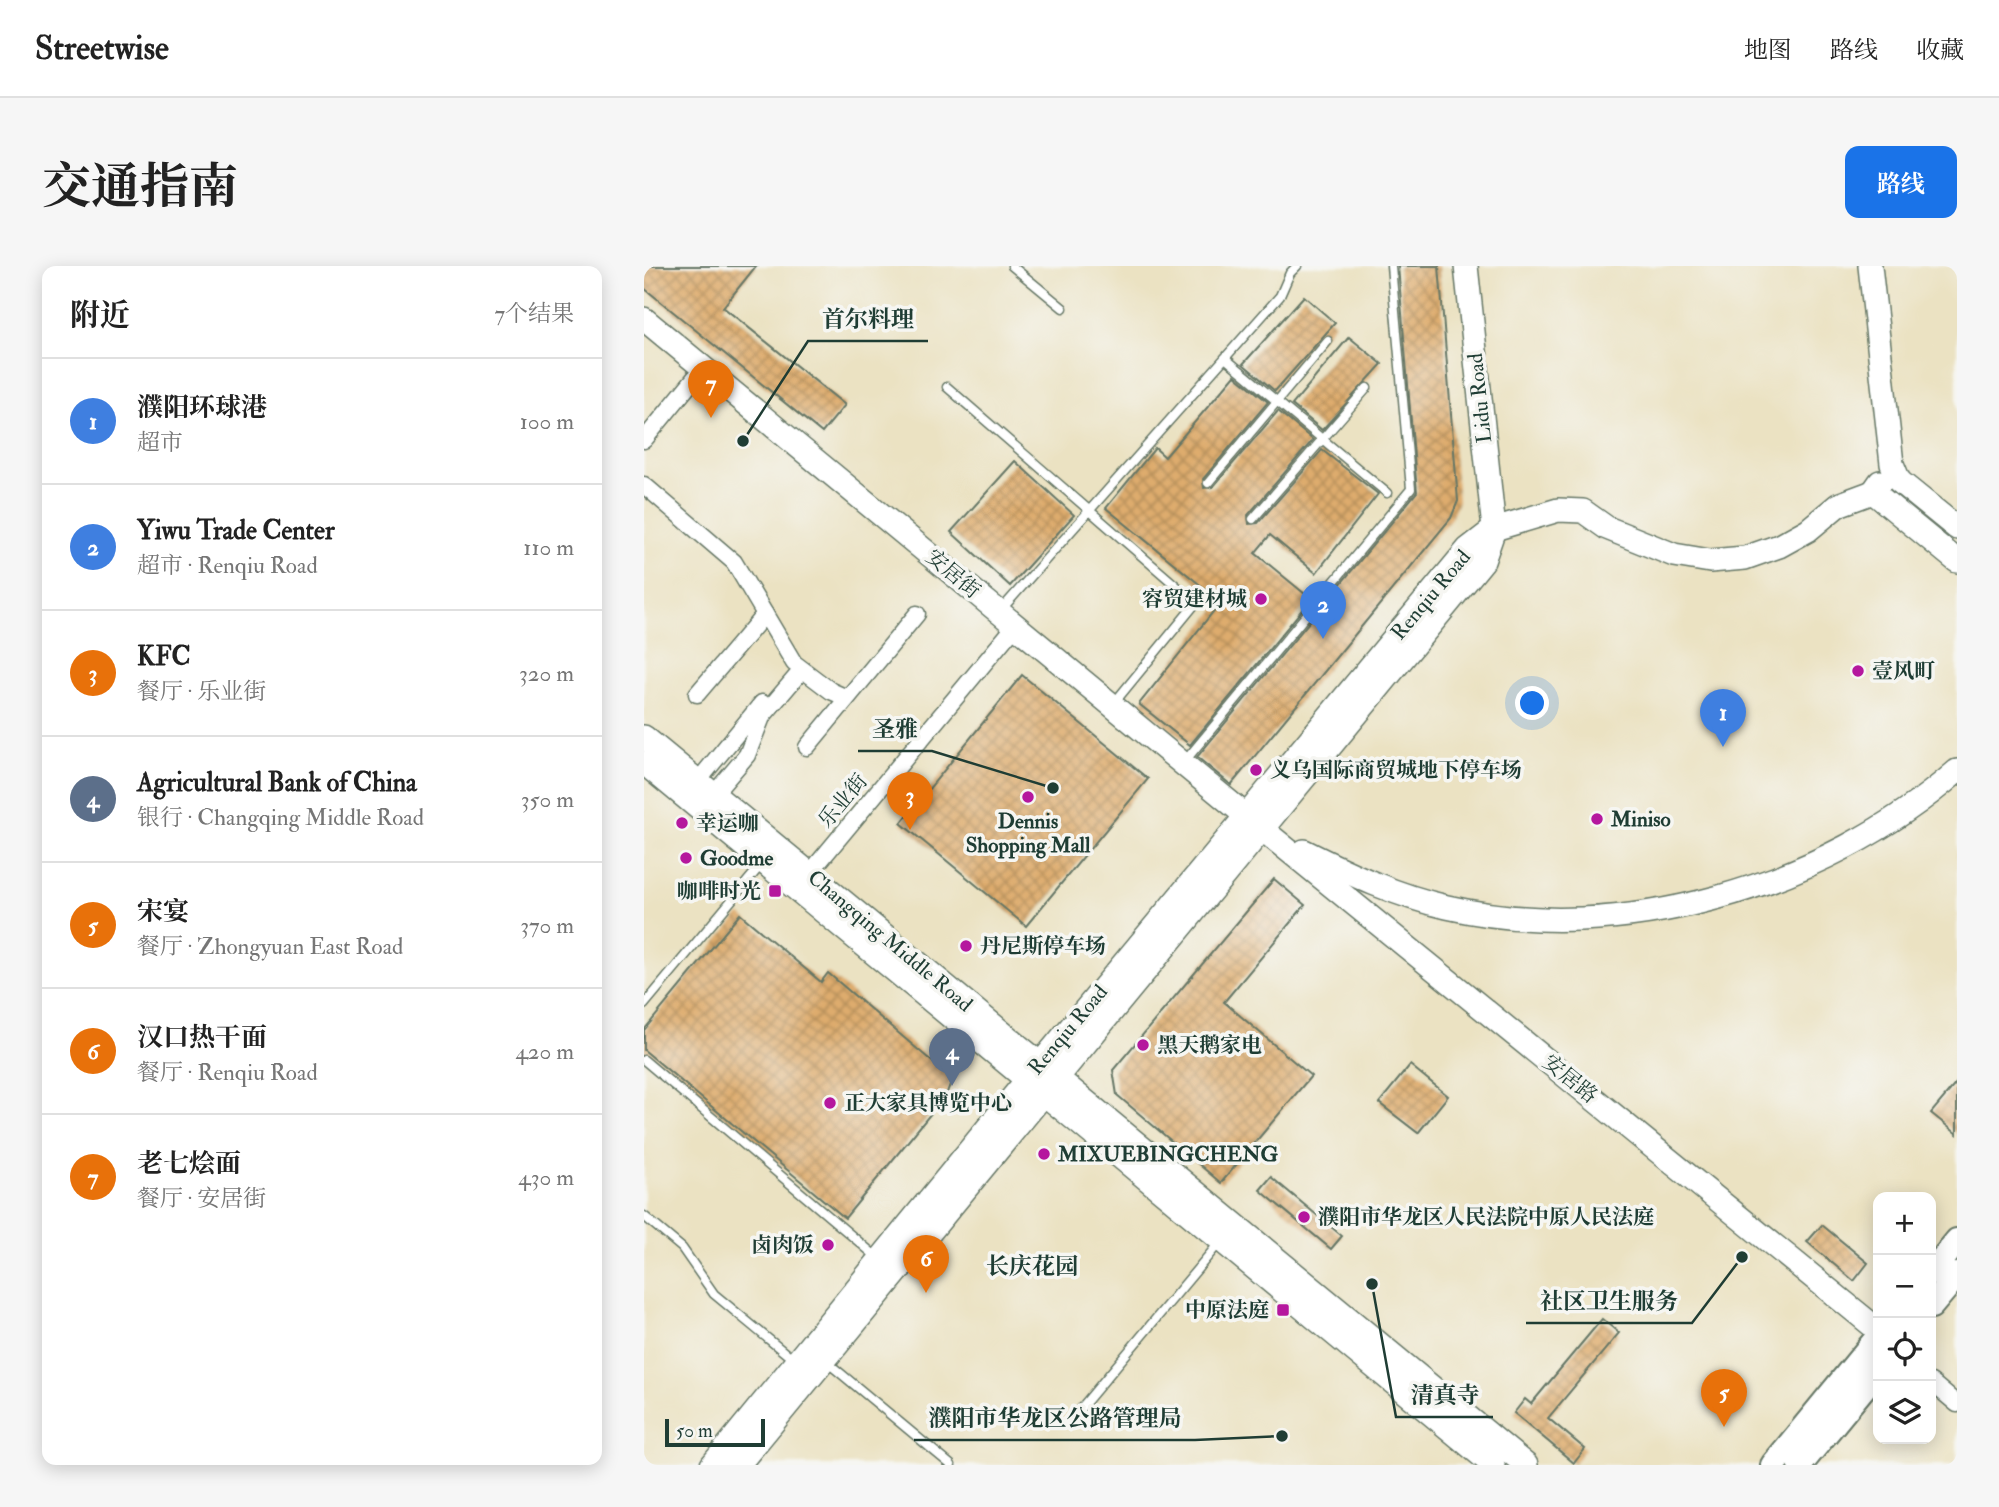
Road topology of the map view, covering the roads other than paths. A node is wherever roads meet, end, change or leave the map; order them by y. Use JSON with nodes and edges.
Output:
{"nodes":[{"id":1,"x":1012,"y":266,"type":"edge"},
{"id":2,"x":1297,"y":266,"type":"edge"},
{"id":3,"x":1391,"y":266,"type":"edge"},
{"id":4,"x":1466,"y":266,"type":"edge"},
{"id":5,"x":1870,"y":266,"type":"edge"},
{"id":6,"x":1063,"y":308,"type":"dead end"},
{"id":7,"x":644,"y":318,"type":"edge"},
{"id":8,"x":1328,"y":341,"type":"dead end"},
{"id":9,"x":1225,"y":358,"type":"junction"},
{"id":10,"x":704,"y":368,"type":"junction"},
{"id":11,"x":947,"y":387,"type":"dead end"},
{"id":12,"x":1367,"y":388,"type":"dead end"},
{"id":13,"x":1277,"y":401,"type":"junction"},
{"id":14,"x":1322,"y":439,"type":"junction"},
{"id":15,"x":644,"y":440,"type":"edge"},
{"id":16,"x":1892,"y":464,"type":"junction"},
{"id":17,"x":1208,"y":482,"type":"dead end"},
{"id":18,"x":644,"y":485,"type":"edge"},
{"id":19,"x":1873,"y":492,"type":"junction"},
{"id":20,"x":1387,"y":493,"type":"dead end"},
{"id":21,"x":1088,"y":511,"type":"junction"},
{"id":22,"x":1253,"y":519,"type":"dead end"},
{"id":23,"x":1957,"y":528,"type":"edge"},
{"id":24,"x":1494,"y":529,"type":"junction"},
{"id":25,"x":1957,"y":561,"type":"edge"},
{"id":26,"x":765,"y":614,"type":"junction"},
{"id":27,"x":917,"y":614,"type":"dead end"},
{"id":28,"x":1008,"y":618,"type":"junction"},
{"id":29,"x":798,"y":666,"type":"junction"},
{"id":30,"x":697,"y":694,"type":"dead end"},
{"id":31,"x":847,"y":698,"type":"junction"},
{"id":32,"x":1112,"y":705,"type":"junction"},
{"id":33,"x":644,"y":737,"type":"edge"},
{"id":34,"x":807,"y":747,"type":"dead end"},
{"id":35,"x":644,"y":763,"type":"edge"},
{"id":36,"x":1183,"y":764,"type":"junction"},
{"id":37,"x":1957,"y":771,"type":"edge"},
{"id":38,"x":706,"y":788,"type":"junction"},
{"id":39,"x":1255,"y":822,"type":"junction"},
{"id":40,"x":764,"y":862,"type":"junction"},
{"id":41,"x":809,"y":874,"type":"junction"},
{"id":42,"x":644,"y":1005,"type":"edge"},
{"id":43,"x":644,"y":1060,"type":"edge"},
{"id":44,"x":1041,"y":1079,"type":"junction"},
{"id":45,"x":644,"y":1216,"type":"edge"},
{"id":46,"x":1222,"y":1240,"type":"junction"},
{"id":47,"x":1957,"y":1241,"type":"edge"},
{"id":48,"x":880,"y":1260,"type":"junction"},
{"id":49,"x":1936,"y":1267,"type":"edge"},
{"id":50,"x":1957,"y":1275,"type":"edge"},
{"id":51,"x":1936,"y":1300,"type":"edge"},
{"id":52,"x":1873,"y":1326,"type":"edge"},
{"id":53,"x":1873,"y":1343,"type":"edge"},
{"id":54,"x":825,"y":1359,"type":"junction"},
{"id":55,"x":795,"y":1361,"type":"junction"},
{"id":56,"x":1873,"y":1376,"type":"edge"},
{"id":57,"x":1936,"y":1386,"type":"edge"},
{"id":58,"x":1957,"y":1404,"type":"edge"},
{"id":59,"x":1077,"y":1413,"type":"dead end"},
{"id":60,"x":712,"y":1465,"type":"edge"},
{"id":61,"x":738,"y":1465,"type":"edge"},
{"id":62,"x":951,"y":1465,"type":"edge"},
{"id":63,"x":1493,"y":1465,"type":"edge"},
{"id":64,"x":1526,"y":1465,"type":"edge"},
{"id":65,"x":1773,"y":1465,"type":"edge"},
{"id":66,"x":1800,"y":1465,"type":"edge"}],
"edges":[{"from":1,"to":6,"type":"lane"},
{"from":2,"to":9,"type":"lane"},
{"from":3,"to":36,"type":"lane"},
{"from":4,"to":24,"type":"street","name":"Lidu Road"},
{"from":5,"to":16,"type":"street"},
{"from":7,"to":10,"type":"street","name":"安居街"},
{"from":8,"to":13,"type":"lane"},
{"from":9,"to":13,"type":"lane"},
{"from":9,"to":21,"type":"lane"},
{"from":10,"to":15,"type":"street"},
{"from":10,"to":28,"type":"street","name":"安居街"},
{"from":11,"to":21,"type":"lane"},
{"from":12,"to":14,"type":"lane"},
{"from":13,"to":14,"type":"lane"},
{"from":13,"to":17,"type":"lane"},
{"from":14,"to":20,"type":"lane"},
{"from":14,"to":22,"type":"lane"},
{"from":16,"to":19,"type":"street"},
{"from":16,"to":23,"type":"street"},
{"from":18,"to":26,"type":"street"},
{"from":19,"to":24,"type":"street"},
{"from":19,"to":25,"type":"street"},
{"from":21,"to":28,"type":"lane"},
{"from":21,"to":32,"type":"lane"},
{"from":24,"to":39,"type":"street","name":"Renqiu Road"},
{"from":26,"to":29,"type":"street"},
{"from":26,"to":30,"type":"street"},
{"from":27,"to":31,"type":"street"},
{"from":28,"to":32,"type":"street","name":"安居街"},
{"from":28,"to":41,"type":"street","name":"乐业街"},
{"from":29,"to":31,"type":"street"},
{"from":29,"to":38,"type":"street"},
{"from":31,"to":34,"type":"street"},
{"from":32,"to":36,"type":"street","name":"安居街"},
{"from":33,"to":38,"type":"street","name":"Changqing Middle Road"},
{"from":35,"to":40,"type":"street","name":"Changqing Middle Road"},
{"from":36,"to":39,"type":"street","name":"安居街"},
{"from":37,"to":39,"type":"street"},
{"from":38,"to":41,"type":"street","name":"Changqing Middle Road"},
{"from":39,"to":44,"type":"street","name":"Renqiu Road"},
{"from":39,"to":52,"type":"street","name":"安居路"},
{"from":40,"to":42,"type":"lane"},
{"from":40,"to":44,"type":"street","name":"Changqing Middle Road"},
{"from":41,"to":44,"type":"street","name":"Changqing Middle Road"},
{"from":43,"to":48,"type":"lane"},
{"from":44,"to":46,"type":"street","name":"Changqing Middle Road"},
{"from":44,"to":48,"type":"street","name":"Renqiu Road"},
{"from":44,"to":54,"type":"street","name":"Renqiu Road"},
{"from":44,"to":64,"type":"street","name":"Changqing Middle Road"},
{"from":45,"to":55,"type":"lane"},
{"from":46,"to":59,"type":"lane"},
{"from":46,"to":63,"type":"street","name":"Changqing Middle Road"},
{"from":47,"to":49,"type":"main road"},
{"from":48,"to":55,"type":"street","name":"Renqiu Road"},
{"from":50,"to":51,"type":"main road"},
{"from":53,"to":65,"type":"main road"},
{"from":54,"to":61,"type":"street","name":"Renqiu Road"},
{"from":54,"to":62,"type":"lane"},
{"from":55,"to":60,"type":"street","name":"Renqiu Road"},
{"from":56,"to":66,"type":"main road"},
{"from":57,"to":58,"type":"street"}]}
